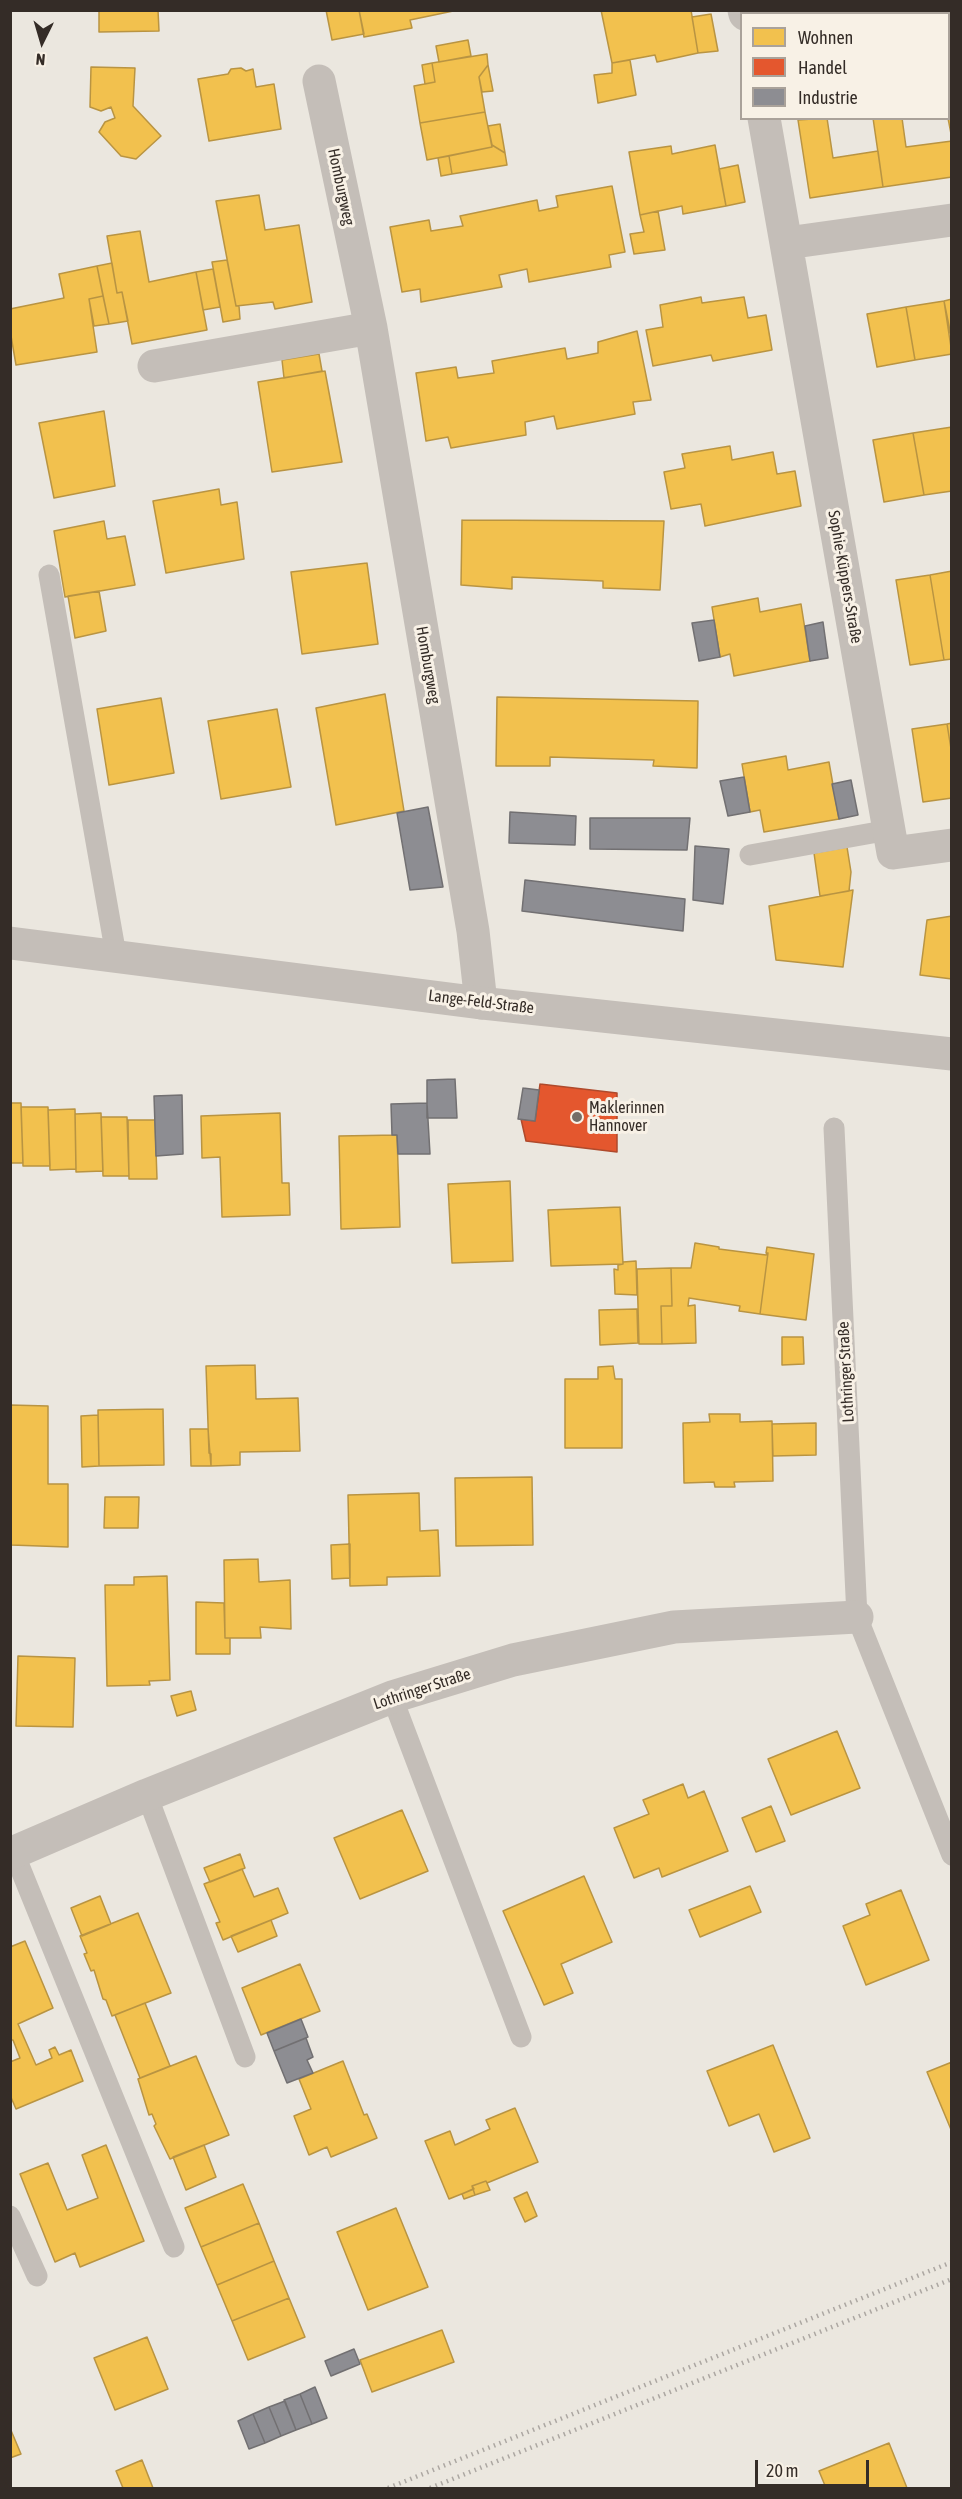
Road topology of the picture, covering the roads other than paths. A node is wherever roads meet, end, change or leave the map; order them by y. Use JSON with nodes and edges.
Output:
{"nodes":[{"id":1,"x":319,"y":81,"type":"dead end"},
{"id":2,"x":764,"y":120,"type":"edge"},
{"id":3,"x":951,"y":220,"type":"edge"},
{"id":4,"x":787,"y":243,"type":"junction"},
{"id":5,"x":371,"y":328,"type":"junction"},
{"id":6,"x":154,"y":366,"type":"dead end"},
{"id":7,"x":49,"y":575,"type":"dead end"},
{"id":8,"x":889,"y":830,"type":"junction"},
{"id":9,"x":951,"y":845,"type":"edge"},
{"id":10,"x":750,"y":855,"type":"dead end"},
{"id":11,"x":10,"y":942,"type":"edge"},
{"id":12,"x":116,"y":955,"type":"junction"},
{"id":13,"x":481,"y":1003,"type":"junction"},
{"id":14,"x":951,"y":1054,"type":"edge"},
{"id":15,"x":834,"y":1128,"type":"dead end"},
{"id":16,"x":857,"y":1617,"type":"junction"},
{"id":17,"x":392,"y":1697,"type":"junction"},
{"id":18,"x":147,"y":1795,"type":"junction"},
{"id":19,"x":12,"y":1853,"type":"edge"},
{"id":20,"x":951,"y":1855,"type":"edge"},
{"id":21,"x":521,"y":2037,"type":"dead end"},
{"id":22,"x":245,"y":2057,"type":"dead end"},
{"id":23,"x":10,"y":2216,"type":"edge"},
{"id":24,"x":174,"y":2247,"type":"dead end"},
{"id":25,"x":36,"y":2276,"type":"dead end"}],
"edges":[{"from":1,"to":5,"type":"street","name":"Homburgweg"},
{"from":2,"to":4,"type":"street","name":"Sophie-Küppers-Straße"},
{"from":3,"to":4,"type":"street"},
{"from":4,"to":8,"type":"street","name":"Sophie-Küppers-Straße"},
{"from":5,"to":6,"type":"street"},
{"from":5,"to":13,"type":"street","name":"Homburgweg"},
{"from":7,"to":12,"type":"lane"},
{"from":8,"to":9,"type":"street","name":"Sophie-Küppers-Straße"},
{"from":8,"to":10,"type":"lane"},
{"from":11,"to":12,"type":"street","name":"Lange-Feld-Straße"},
{"from":12,"to":13,"type":"street","name":"Lange-Feld-Straße"},
{"from":13,"to":14,"type":"street","name":"Lange-Feld-Straße"},
{"from":15,"to":16,"type":"lane","name":"Lothringer Straße"},
{"from":16,"to":17,"type":"street","name":"Lothringer Straße"},
{"from":16,"to":20,"type":"lane","name":"Lothringer Straße"},
{"from":17,"to":18,"type":"street","name":"Lothringer Straße"},
{"from":17,"to":21,"type":"lane"},
{"from":18,"to":19,"type":"street","name":"Lothringer Straße"},
{"from":18,"to":22,"type":"lane"},
{"from":19,"to":24,"type":"lane"},
{"from":23,"to":25,"type":"lane"}]}
